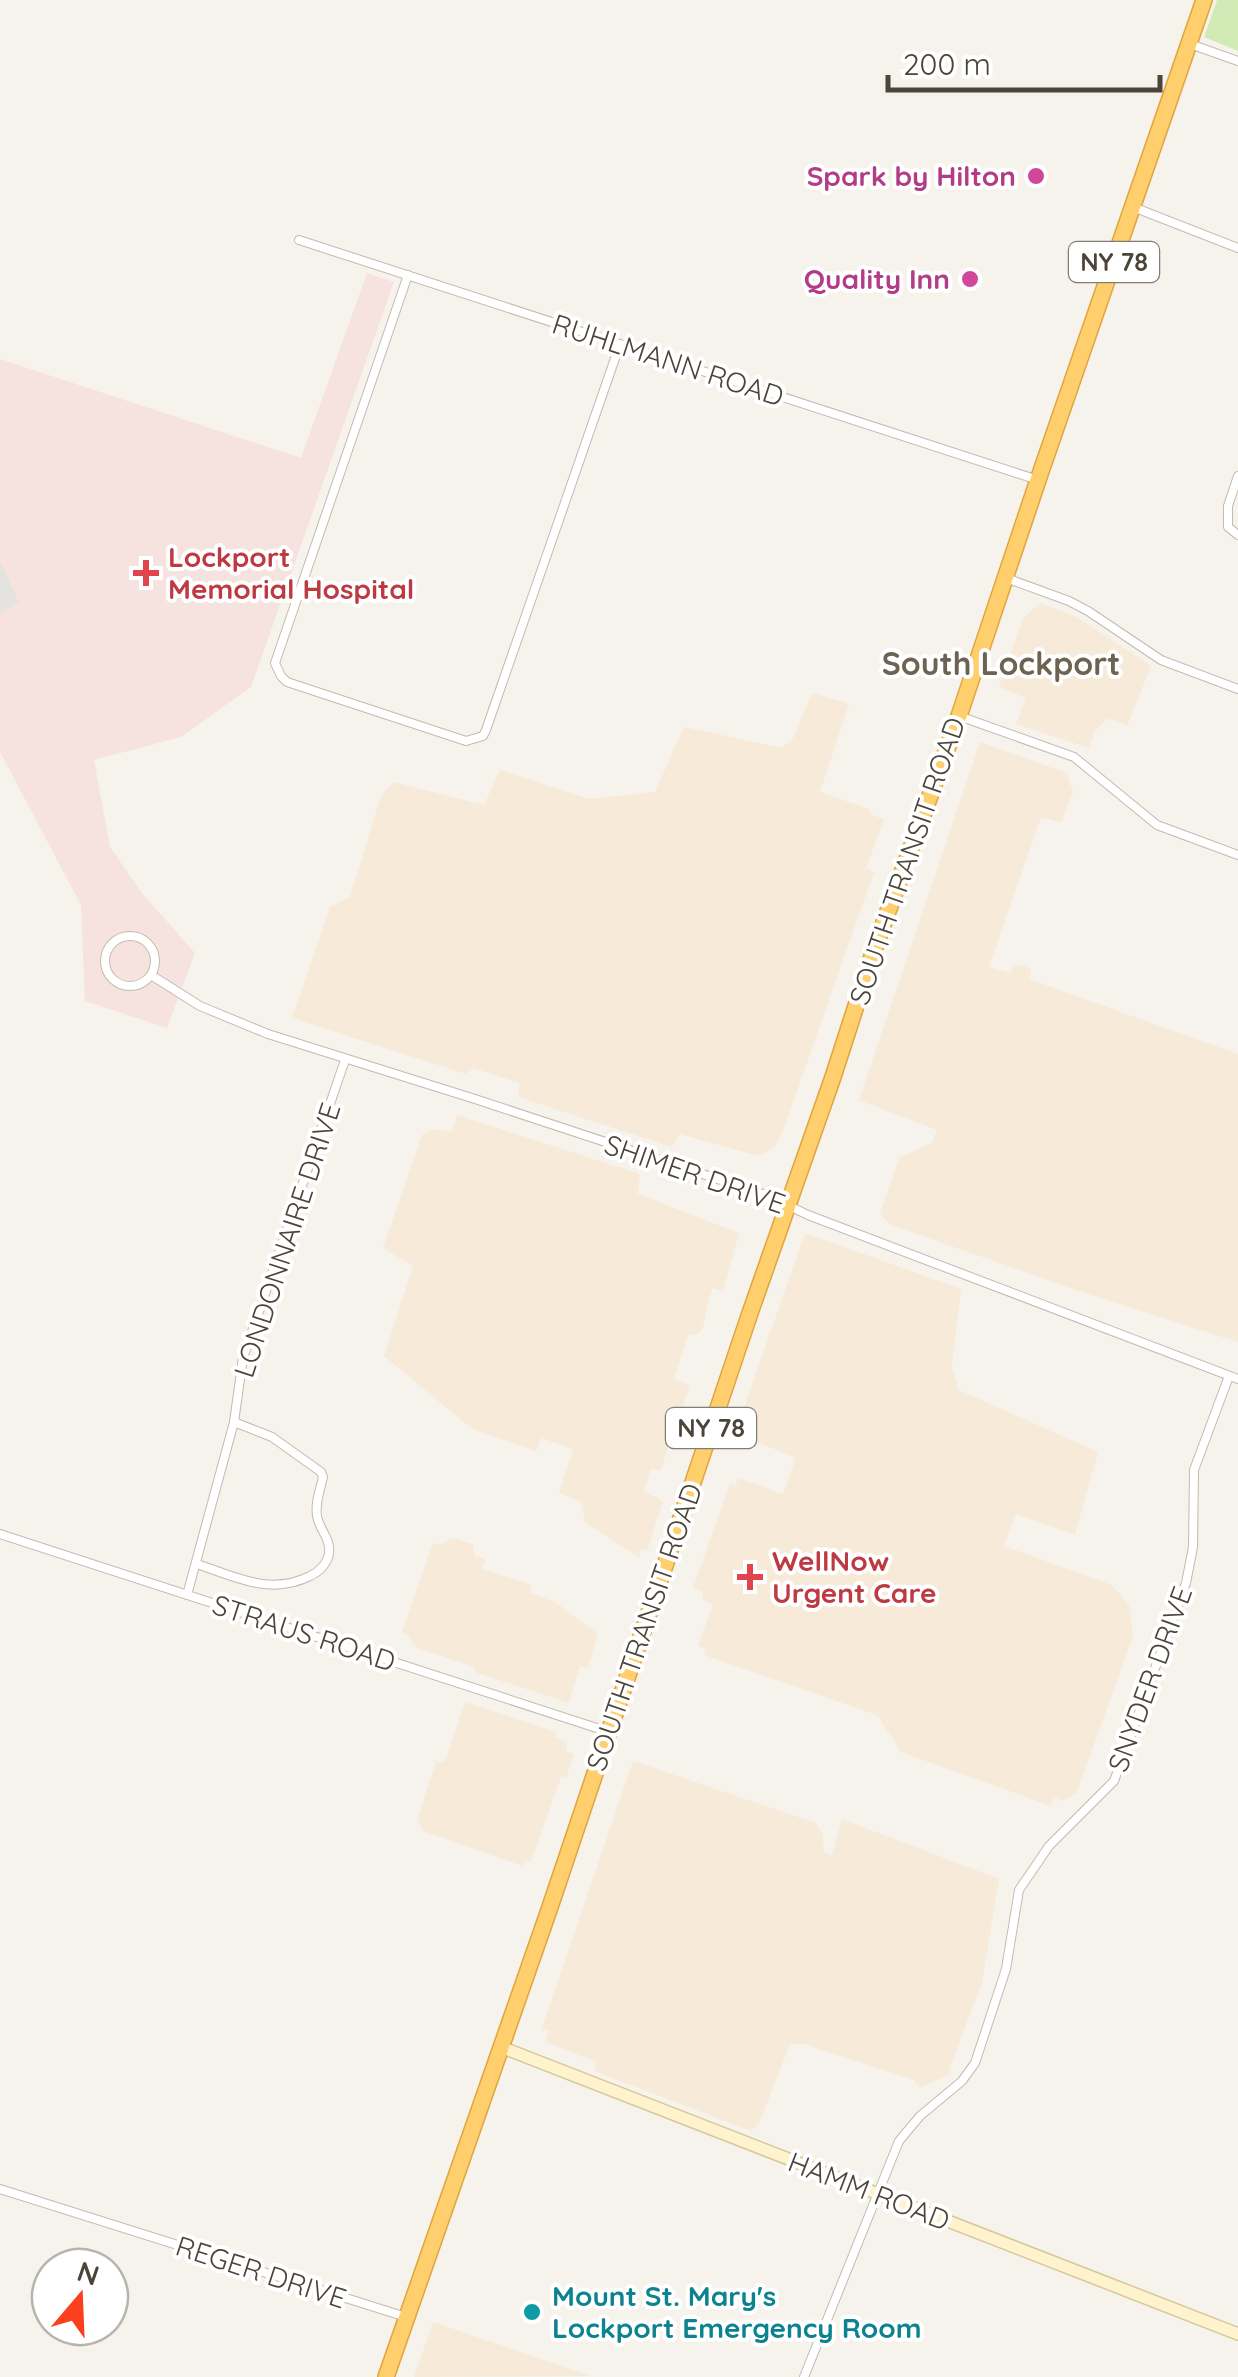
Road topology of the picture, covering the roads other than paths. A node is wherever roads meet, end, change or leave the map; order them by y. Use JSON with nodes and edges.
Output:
{"nodes":[{"id":1,"x":1204,"y":0,"type":"edge"},
{"id":2,"x":1189,"y":44,"type":"junction"},
{"id":3,"x":1238,"y":61,"type":"edge"},
{"id":4,"x":1133,"y":206,"type":"junction"},
{"id":5,"x":298,"y":240,"type":"dead end"},
{"id":6,"x":1238,"y":248,"type":"edge"},
{"id":7,"x":408,"y":275,"type":"junction"},
{"id":8,"x":620,"y":344,"type":"junction"},
{"id":9,"x":1238,"y":476,"type":"edge"},
{"id":10,"x":1038,"y":480,"type":"junction"},
{"id":11,"x":1238,"y":536,"type":"edge"},
{"id":12,"x":1006,"y":578,"type":"junction"},
{"id":13,"x":1238,"y":689,"type":"edge"},
{"id":14,"x":958,"y":716,"type":"junction"},
{"id":15,"x":1238,"y":856,"type":"edge"},
{"id":16,"x":150,"y":975,"type":"junction"},
{"id":17,"x":345,"y":1060,"type":"junction"},
{"id":18,"x":788,"y":1206,"type":"junction"},
{"id":19,"x":1233,"y":1378,"type":"edge"},
{"id":20,"x":234,"y":1422,"type":"junction"},
{"id":21,"x":0,"y":1534,"type":"edge"},
{"id":22,"x":197,"y":1564,"type":"junction"},
{"id":23,"x":188,"y":1595,"type":"junction"},
{"id":24,"x":608,"y":1732,"type":"junction"},
{"id":25,"x":500,"y":2047,"type":"junction"},
{"id":26,"x":0,"y":2189,"type":"edge"},
{"id":27,"x":879,"y":2195,"type":"junction"},
{"id":28,"x":407,"y":2318,"type":"junction"},
{"id":29,"x":1238,"y":2334,"type":"edge"},
{"id":30,"x":386,"y":2377,"type":"edge"},
{"id":31,"x":804,"y":2377,"type":"edge"}],
"edges":[{"from":1,"to":2,"type":"highway","number":"NY 78"},
{"from":2,"to":3,"type":"street"},
{"from":2,"to":4,"type":"highway","number":"NY 78"},
{"from":4,"to":6,"type":"street"},
{"from":4,"to":10,"type":"highway","number":"NY 78"},
{"from":5,"to":7,"type":"street","name":"RUHLMANN ROAD"},
{"from":7,"to":8,"type":"street","name":"RUHLMANN ROAD"},
{"from":7,"to":8,"type":"street"},
{"from":8,"to":10,"type":"street","name":"RUHLMANN ROAD"},
{"from":9,"to":11,"type":"street"},
{"from":10,"to":12,"type":"highway","name":"SOUTH TRANSIT ROAD","number":"NY 78"},
{"from":12,"to":13,"type":"street"},
{"from":12,"to":14,"type":"highway","name":"SOUTH TRANSIT ROAD","number":"NY 78"},
{"from":14,"to":15,"type":"street"},
{"from":14,"to":18,"type":"highway","name":"SOUTH TRANSIT ROAD","number":"NY 78"},
{"from":16,"to":16,"type":"street","name":"SHIMER DRIVE"},
{"from":16,"to":17,"type":"street","name":"SHIMER DRIVE"},
{"from":17,"to":18,"type":"street","name":"SHIMER DRIVE"},
{"from":17,"to":20,"type":"street","name":"LONDONNAIRE DRIVE"},
{"from":18,"to":19,"type":"street","name":"SHIMER DRIVE"},
{"from":18,"to":24,"type":"highway","name":"SOUTH TRANSIT ROAD","number":"NY 78"},
{"from":19,"to":27,"type":"street","name":"SNYDER DRIVE"},
{"from":20,"to":22,"type":"street","name":"LONDONNAIRE DRIVE"},
{"from":20,"to":22,"type":"street"},
{"from":21,"to":23,"type":"street","name":"STRAUS ROAD"},
{"from":22,"to":23,"type":"street","name":"LONDONNAIRE DRIVE"},
{"from":23,"to":24,"type":"street","name":"STRAUS ROAD"},
{"from":24,"to":25,"type":"highway","name":"SOUTH TRANSIT ROAD","number":"NY 78"},
{"from":25,"to":27,"type":"street","name":"HAMM ROAD"},
{"from":25,"to":28,"type":"highway","name":"SOUTH TRANSIT ROAD","number":"NY 78"},
{"from":26,"to":28,"type":"street","name":"REGER DRIVE"},
{"from":27,"to":29,"type":"street","name":"HAMM ROAD"},
{"from":27,"to":31,"type":"street","name":"SNYDER DRIVE"},
{"from":28,"to":30,"type":"highway","name":"SOUTH TRANSIT ROAD","number":"NY 78"}]}
